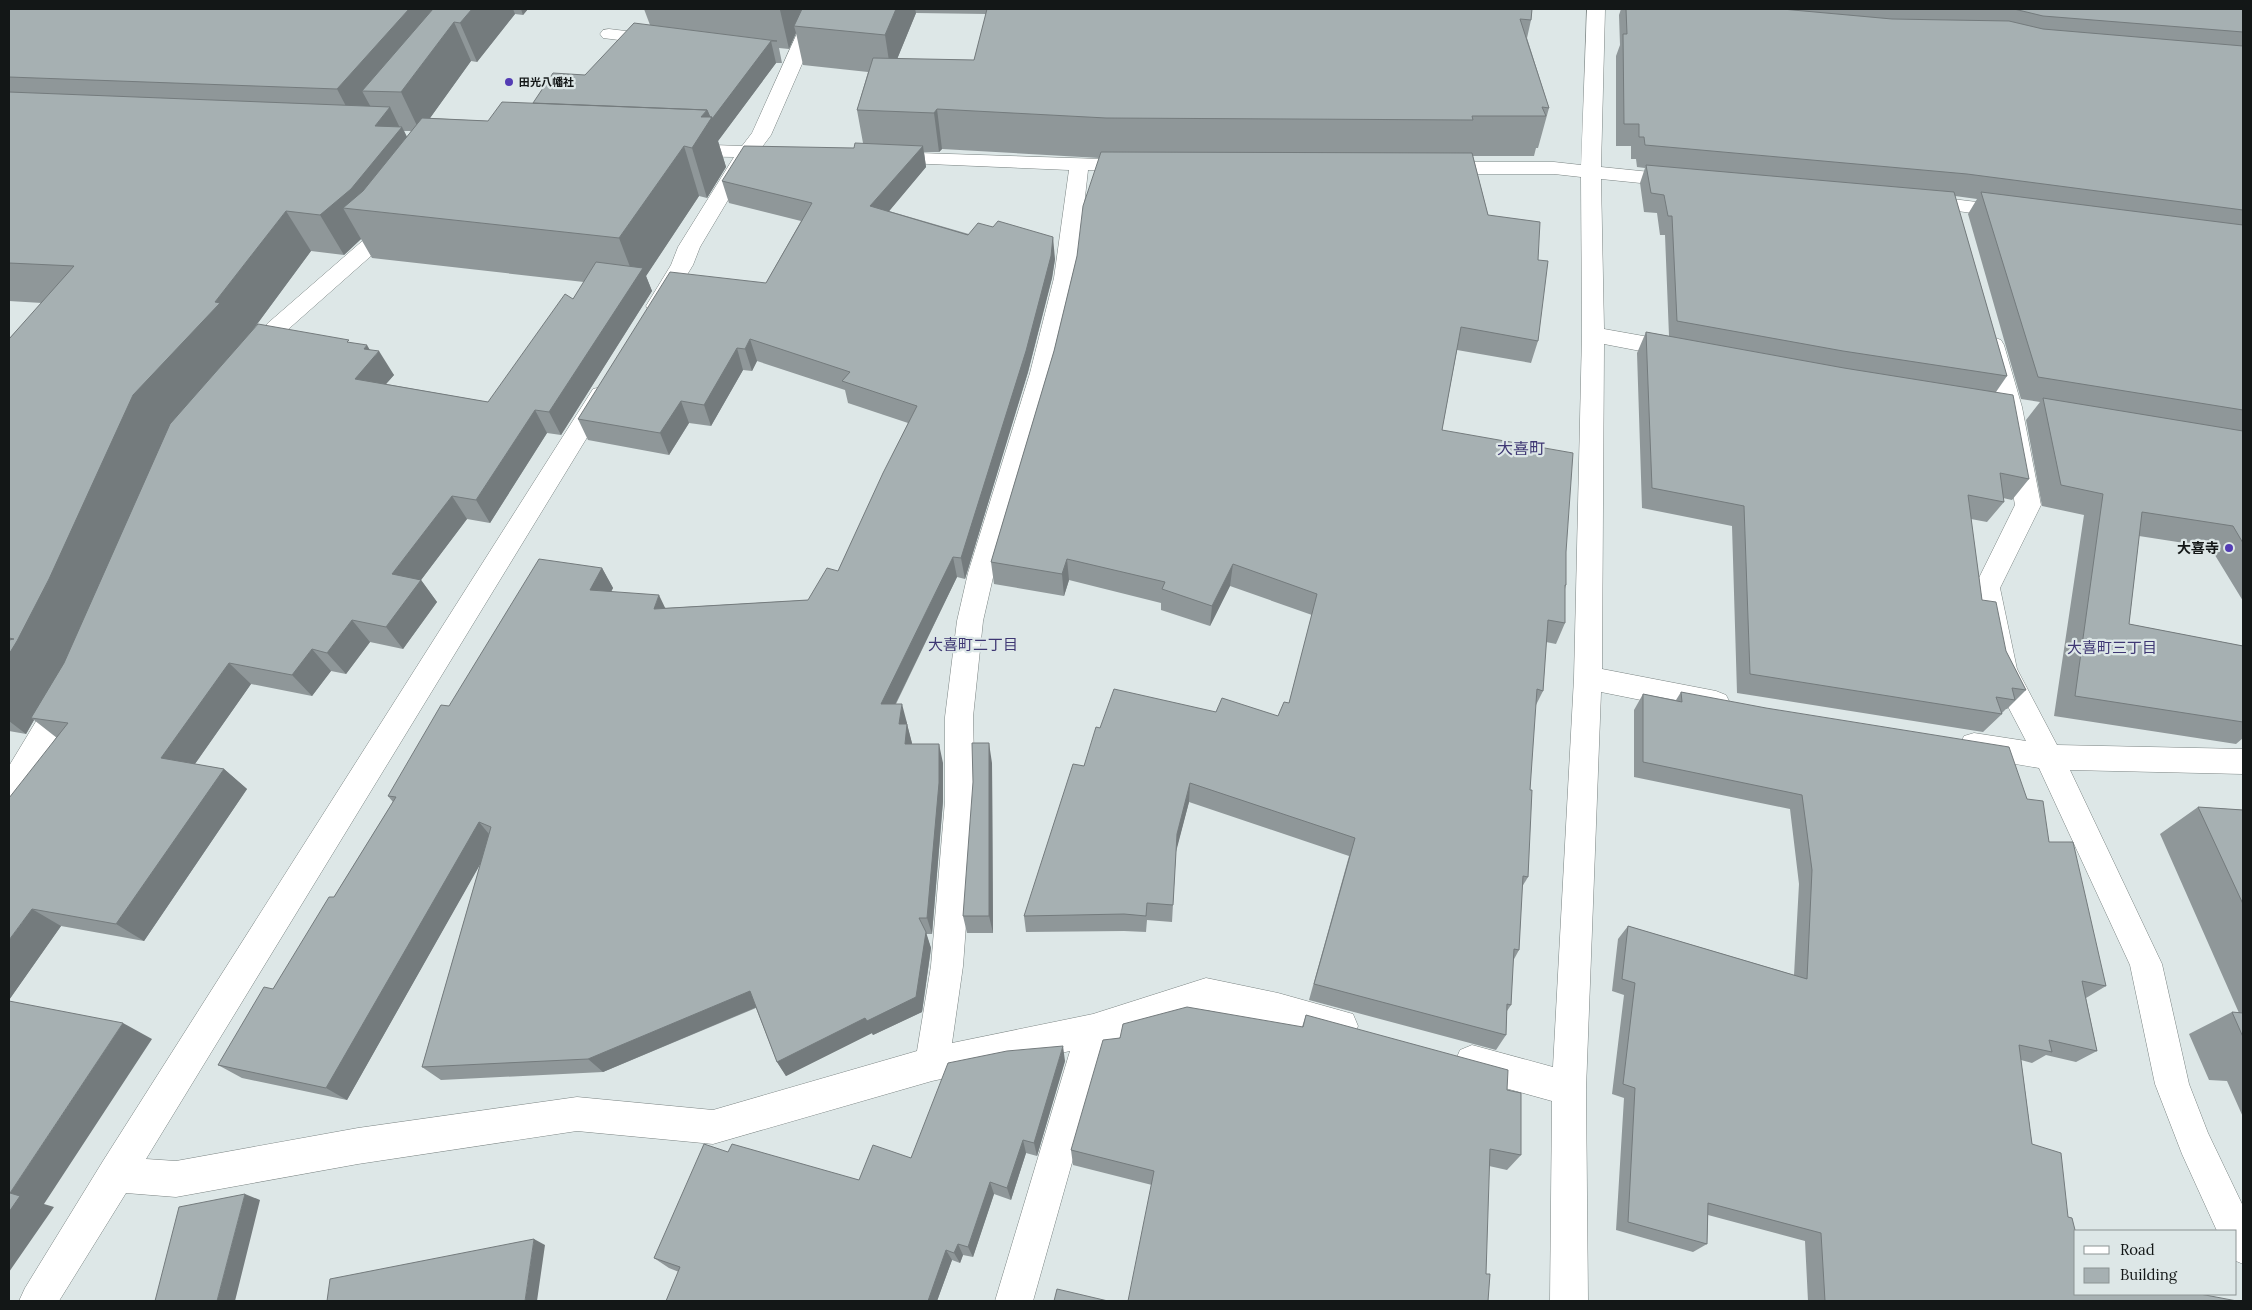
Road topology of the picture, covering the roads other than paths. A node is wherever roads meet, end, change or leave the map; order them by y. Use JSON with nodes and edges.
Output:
{"nodes":[{"id":1,"x":817,"y":9,"type":"edge"},
{"id":2,"x":1596,"y":9,"type":"edge"},
{"id":3,"x":609,"y":34,"type":"dead end"},
{"id":4,"x":678,"y":42,"type":"edge"},
{"id":5,"x":669,"y":149,"type":"edge"},
{"id":6,"x":748,"y":152,"type":"junction"},
{"id":7,"x":796,"y":154,"type":"edge"},
{"id":8,"x":874,"y":158,"type":"edge"},
{"id":9,"x":1079,"y":166,"type":"junction"},
{"id":10,"x":1148,"y":166,"type":"edge"},
{"id":11,"x":1416,"y":168,"type":"edge"},
{"id":12,"x":1591,"y":172,"type":"junction"},
{"id":13,"x":1696,"y":182,"type":"edge"},
{"id":14,"x":1904,"y":200,"type":"edge"},
{"id":15,"x":406,"y":204,"type":"edge"},
{"id":16,"x":1953,"y":204,"type":"junction"},
{"id":17,"x":2031,"y":214,"type":"edge"},
{"id":18,"x":1961,"y":232,"type":"edge"},
{"id":19,"x":646,"y":324,"type":"edge"},
{"id":20,"x":1987,"y":324,"type":"edge"},
{"id":21,"x":1594,"y":334,"type":"junction"},
{"id":22,"x":1698,"y":354,"type":"edge"},
{"id":23,"x":239,"y":371,"type":"edge"},
{"id":24,"x":614,"y":375,"type":"edge"},
{"id":25,"x":77,"y":676,"type":"edge"},
{"id":26,"x":1588,"y":678,"type":"junction"},
{"id":27,"x":1746,"y":709,"type":"edge"},
{"id":28,"x":1951,"y":742,"type":"edge"},
{"id":29,"x":2049,"y":757,"type":"junction"},
{"id":30,"x":2243,"y":761,"type":"edge"},
{"id":31,"x":9,"y":792,"type":"edge"},
{"id":32,"x":1092,"y":1030,"type":"junction"},
{"id":33,"x":1372,"y":1034,"type":"edge"},
{"id":34,"x":1447,"y":1055,"type":"edge"},
{"id":35,"x":932,"y":1064,"type":"junction"},
{"id":36,"x":1569,"y":1088,"type":"junction"},
{"id":37,"x":116,"y":1174,"type":"junction"},
{"id":38,"x":2235,"y":1230,"type":"edge"},
{"id":39,"x":2237,"y":1233,"type":"edge"},
{"id":40,"x":2243,"y":1246,"type":"edge"},
{"id":41,"x":38,"y":1301,"type":"edge"},
{"id":42,"x":1014,"y":1301,"type":"edge"},
{"id":43,"x":1569,"y":1301,"type":"edge"}],
"edges":[{"from":1,"to":6,"type":"street"},
{"from":2,"to":12,"type":"street"},
{"from":3,"to":4,"type":"street"},
{"from":5,"to":6,"type":"street"},
{"from":6,"to":7,"type":"street"},
{"from":6,"to":19,"type":"street"},
{"from":8,"to":9,"type":"street"},
{"from":9,"to":10,"type":"street"},
{"from":9,"to":35,"type":"street"},
{"from":11,"to":12,"type":"street"},
{"from":12,"to":13,"type":"street"},
{"from":12,"to":21,"type":"street"},
{"from":14,"to":16,"type":"street"},
{"from":15,"to":23,"type":"street"},
{"from":16,"to":17,"type":"street"},
{"from":16,"to":18,"type":"street"},
{"from":20,"to":29,"type":"street"},
{"from":21,"to":22,"type":"street"},
{"from":21,"to":26,"type":"street"},
{"from":24,"to":37,"type":"street"},
{"from":25,"to":31,"type":"street"},
{"from":26,"to":27,"type":"street"},
{"from":26,"to":36,"type":"street"},
{"from":28,"to":29,"type":"street"},
{"from":29,"to":30,"type":"street"},
{"from":29,"to":38,"type":"street"},
{"from":32,"to":33,"type":"street"},
{"from":32,"to":35,"type":"street"},
{"from":32,"to":42,"type":"street"},
{"from":34,"to":36,"type":"street"},
{"from":35,"to":37,"type":"street"},
{"from":36,"to":43,"type":"street"},
{"from":37,"to":41,"type":"street"},
{"from":39,"to":40,"type":"street"}]}
